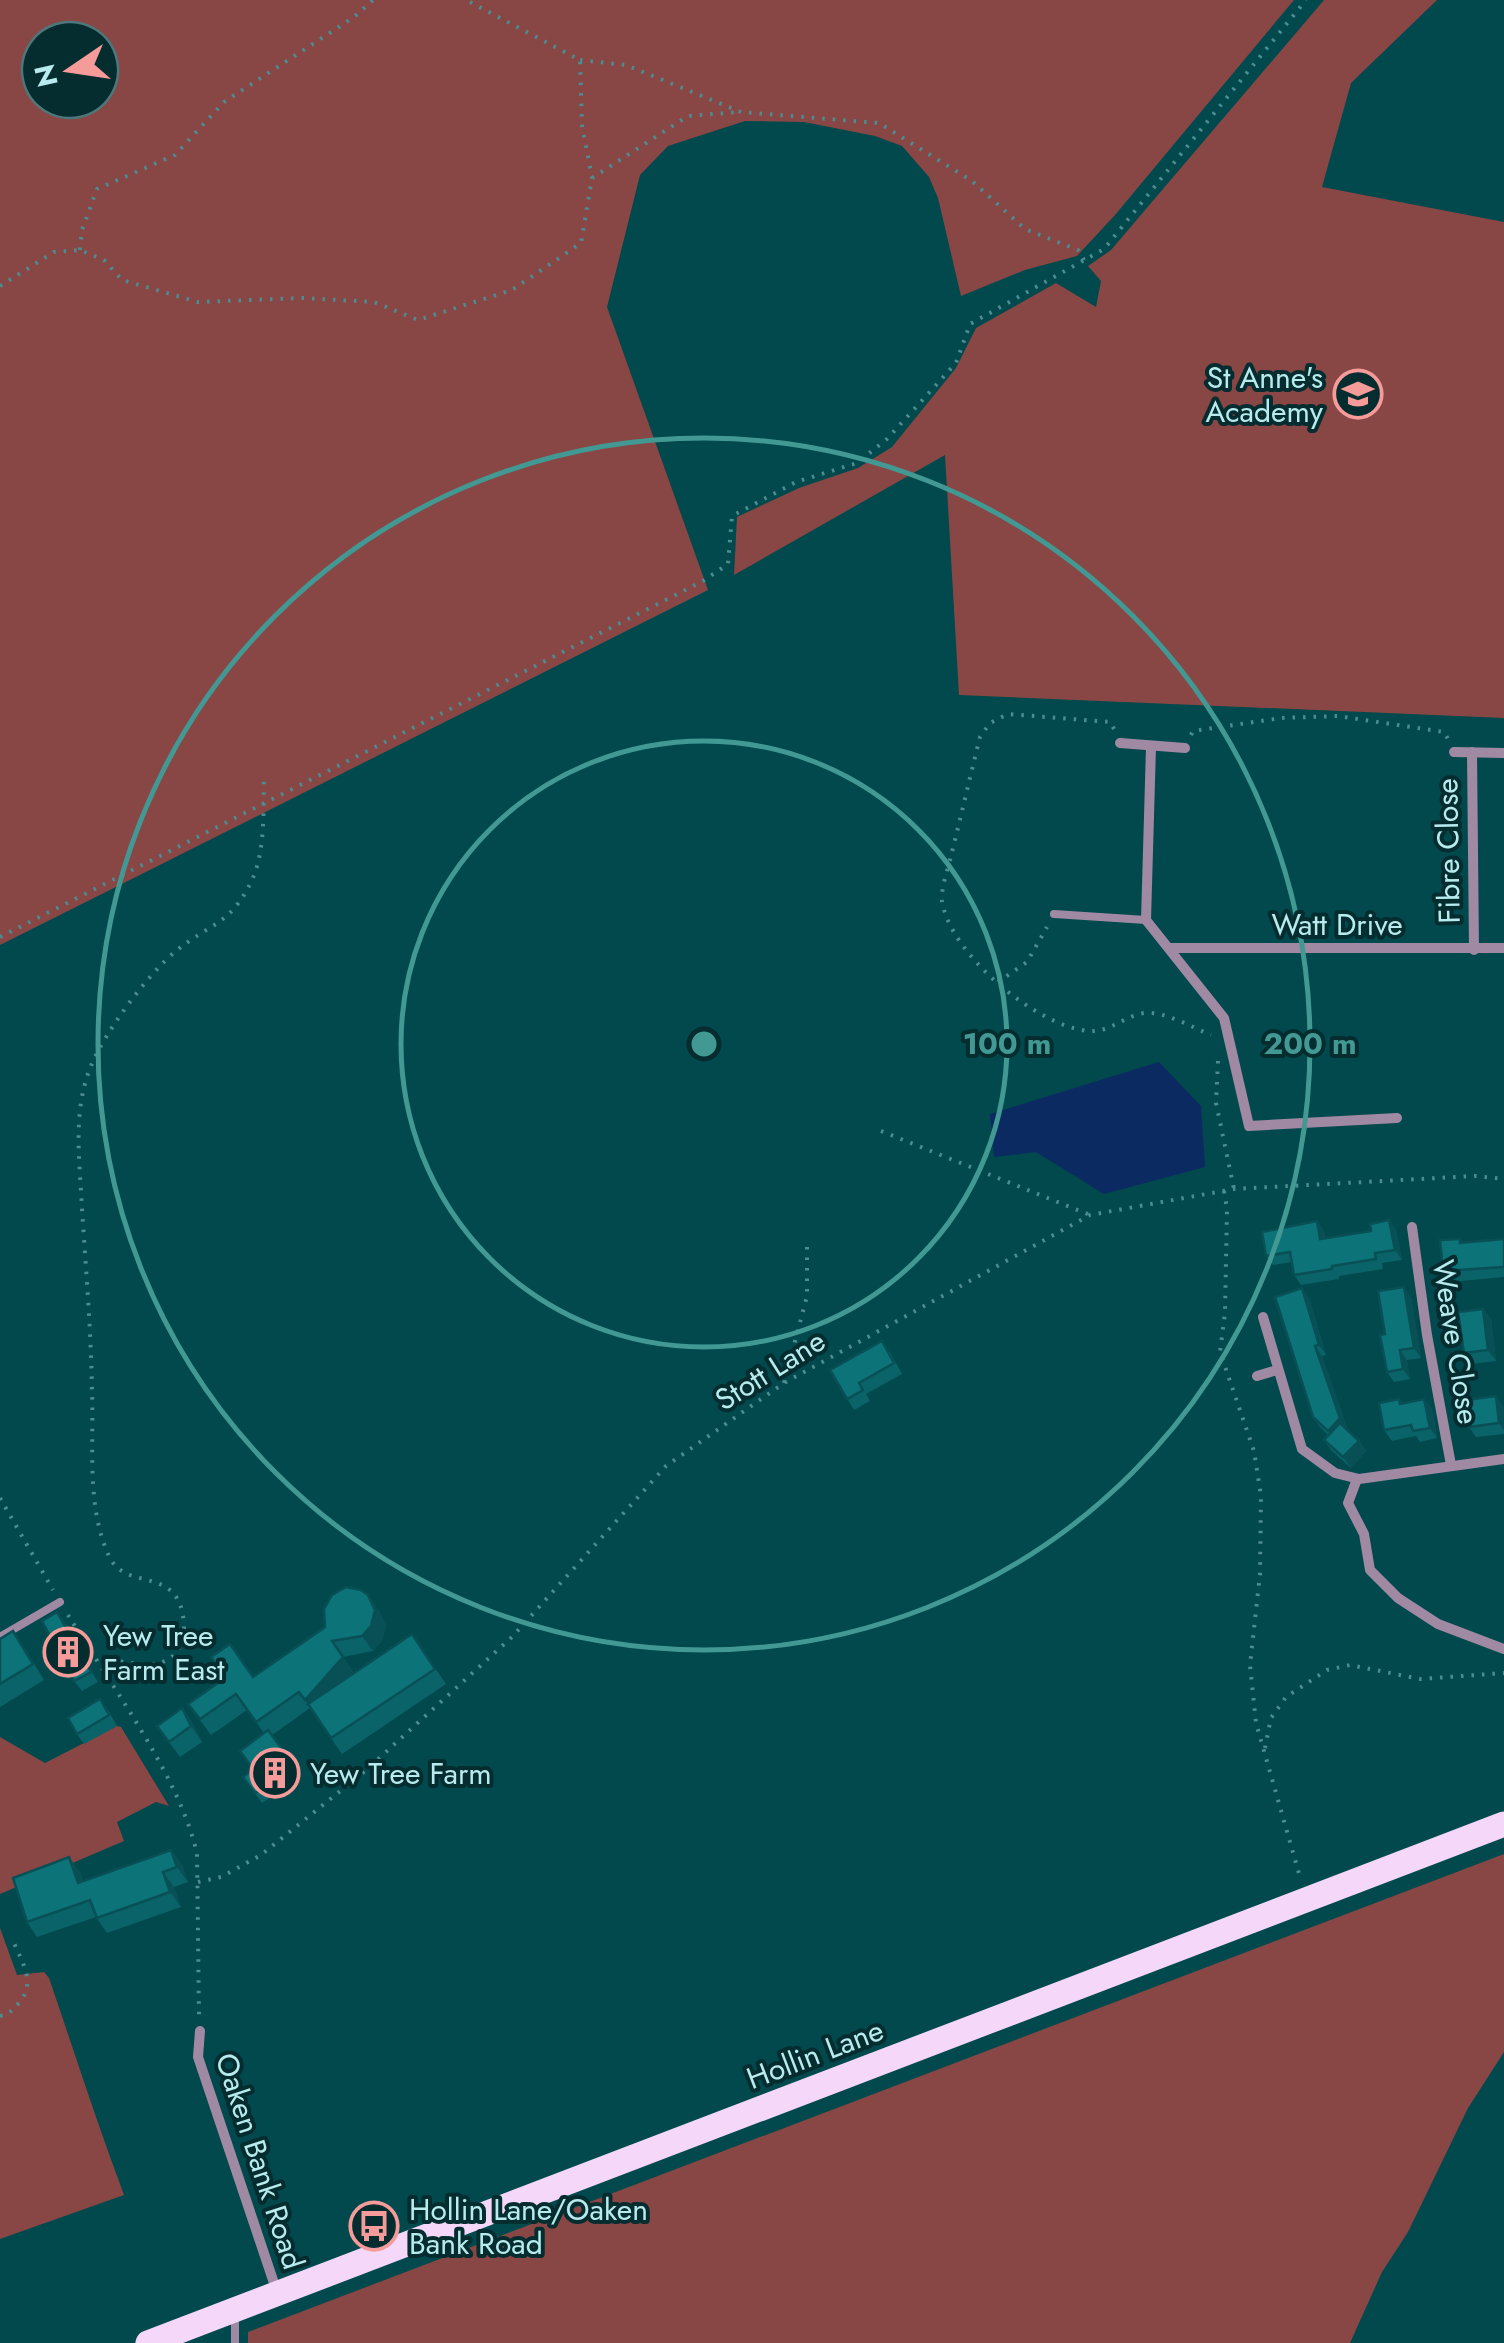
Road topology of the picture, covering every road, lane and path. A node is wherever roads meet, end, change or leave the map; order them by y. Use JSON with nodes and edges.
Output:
{"nodes":[{"id":1,"x":372,"y":0,"type":"edge"},
{"id":2,"x":466,"y":0,"type":"edge"},
{"id":3,"x":1306,"y":0,"type":"edge"},
{"id":4,"x":580,"y":60,"type":"junction"},
{"id":5,"x":741,"y":112,"type":"junction"},
{"id":6,"x":592,"y":178,"type":"junction"},
{"id":7,"x":80,"y":250,"type":"junction"},
{"id":8,"x":1084,"y":260,"type":"junction"},
{"id":9,"x":0,"y":286,"type":"edge"},
{"id":10,"x":1120,"y":743,"type":"dead end"},
{"id":11,"x":1151,"y":747,"type":"junction"},
{"id":12,"x":1184,"y":748,"type":"joint"},
{"id":13,"x":1454,"y":752,"type":"joint"},
{"id":14,"x":1472,"y":752,"type":"junction"},
{"id":15,"x":1504,"y":753,"type":"edge"},
{"id":16,"x":264,"y":775,"type":"dead end"},
{"id":17,"x":263,"y":804,"type":"junction"},
{"id":18,"x":1054,"y":914,"type":"joint"},
{"id":19,"x":1146,"y":920,"type":"junction"},
{"id":20,"x":0,"y":937,"type":"edge"},
{"id":21,"x":1170,"y":948,"type":"junction"},
{"id":22,"x":1504,"y":948,"type":"edge"},
{"id":23,"x":1474,"y":950,"type":"junction"},
{"id":24,"x":998,"y":982,"type":"dead end"},
{"id":25,"x":1397,"y":1118,"type":"dead end"},
{"id":26,"x":881,"y":1131,"type":"dead end"},
{"id":27,"x":1504,"y":1179,"type":"edge"},
{"id":28,"x":1224,"y":1191,"type":"junction"},
{"id":29,"x":1090,"y":1215,"type":"junction"},
{"id":30,"x":1412,"y":1226,"type":"dead end"},
{"id":31,"x":807,"y":1243,"type":"dead end"},
{"id":32,"x":1263,"y":1317,"type":"dead end"},
{"id":33,"x":1277,"y":1370,"type":"junction"},
{"id":34,"x":1257,"y":1376,"type":"dead end"},
{"id":35,"x":784,"y":1383,"type":"junction"},
{"id":36,"x":1504,"y":1459,"type":"edge"},
{"id":37,"x":1451,"y":1465,"type":"junction"},
{"id":38,"x":1358,"y":1479,"type":"junction"},
{"id":39,"x":0,"y":1498,"type":"edge"},
{"id":40,"x":60,"y":1602,"type":"junction"},
{"id":41,"x":0,"y":1637,"type":"edge"},
{"id":42,"x":1504,"y":1649,"type":"edge"},
{"id":43,"x":102,"y":1671,"type":"junction"},
{"id":44,"x":1504,"y":1673,"type":"edge"},
{"id":45,"x":1264,"y":1752,"type":"junction"},
{"id":46,"x":1504,"y":1824,"type":"edge"},
{"id":47,"x":1301,"y":1880,"type":"dead end"},
{"id":48,"x":198,"y":1882,"type":"junction"},
{"id":49,"x":14,"y":1943,"type":"dead end"},
{"id":50,"x":0,"y":2016,"type":"edge"},
{"id":51,"x":200,"y":2031,"type":"joint"},
{"id":52,"x":278,"y":2293,"type":"junction"},
{"id":53,"x":235,"y":2310,"type":"junction"},
{"id":54,"x":148,"y":2343,"type":"edge"},
{"id":55,"x":235,"y":2343,"type":"edge"}],
"edges":[{"from":1,"to":7,"type":"path"},
{"from":2,"to":4,"type":"path"},
{"from":3,"to":8,"type":"path"},
{"from":4,"to":5,"type":"path"},
{"from":4,"to":6,"type":"path"},
{"from":5,"to":6,"type":"path"},
{"from":5,"to":8,"type":"path"},
{"from":6,"to":7,"type":"path"},
{"from":7,"to":9,"type":"path"},
{"from":8,"to":17,"type":"path"},
{"from":10,"to":11,"type":"street"},
{"from":11,"to":12,"type":"street"},
{"from":11,"to":19,"type":"street"},
{"from":12,"to":13,"type":"path"},
{"from":13,"to":14,"type":"street","name":"Fibre Close"},
{"from":14,"to":15,"type":"street","name":"Fibre Close"},
{"from":14,"to":23,"type":"street","name":"Fibre Close"},
{"from":16,"to":17,"type":"path"},
{"from":17,"to":20,"type":"path"},
{"from":17,"to":43,"type":"path"},
{"from":18,"to":19,"type":"lane"},
{"from":18,"to":24,"type":"path"},
{"from":19,"to":21,"type":"street"},
{"from":21,"to":23,"type":"street","name":"Watt Drive"},
{"from":21,"to":25,"type":"street"},
{"from":22,"to":23,"type":"street","name":"Watt Drive"},
{"from":26,"to":29,"type":"path"},
{"from":27,"to":28,"type":"path","name":"Stott Lane"},
{"from":28,"to":29,"type":"path","name":"Stott Lane"},
{"from":28,"to":45,"type":"path"},
{"from":29,"to":35,"type":"path","name":"Stott Lane"},
{"from":30,"to":37,"type":"street","name":"Weave Close"},
{"from":31,"to":35,"type":"path"},
{"from":32,"to":33,"type":"street"},
{"from":33,"to":34,"type":"street"},
{"from":33,"to":38,"type":"street"},
{"from":35,"to":48,"type":"path","name":"Stott Lane"},
{"from":36,"to":37,"type":"street"},
{"from":37,"to":38,"type":"street"},
{"from":38,"to":42,"type":"street"},
{"from":39,"to":40,"type":"path","name":"Oaken Bank Road"},
{"from":40,"to":41,"type":"lane"},
{"from":40,"to":43,"type":"path","name":"Oaken Bank Road"},
{"from":43,"to":48,"type":"path","name":"Oaken Bank Road"},
{"from":44,"to":45,"type":"path"},
{"from":45,"to":47,"type":"path"},
{"from":46,"to":52,"type":"main road","name":"Hollin Lane"},
{"from":48,"to":51,"type":"path","name":"Oaken Bank Road"},
{"from":49,"to":50,"type":"path"},
{"from":51,"to":52,"type":"street","name":"Oaken Bank Road"},
{"from":52,"to":53,"type":"main road","name":"Hollin Lane"},
{"from":53,"to":54,"type":"main road","name":"Hollin Lane"},
{"from":53,"to":55,"type":"lane"}]}
